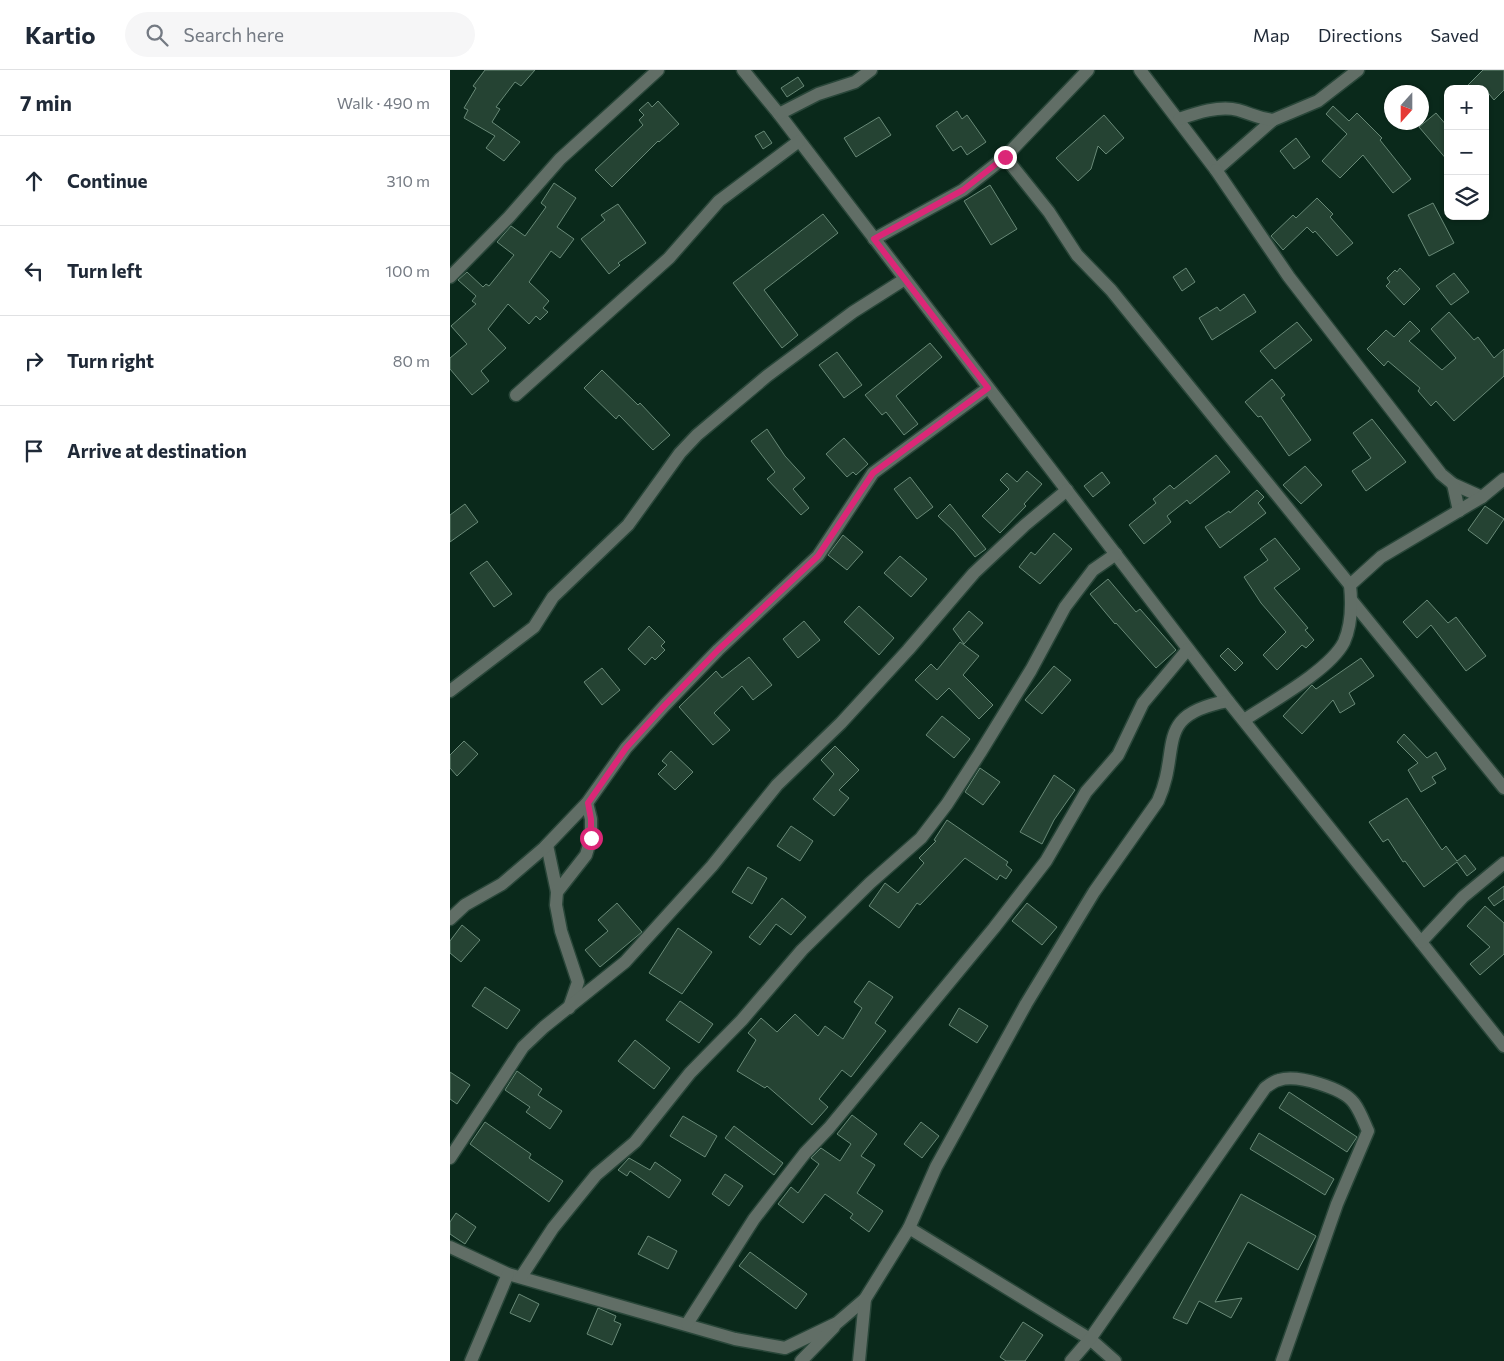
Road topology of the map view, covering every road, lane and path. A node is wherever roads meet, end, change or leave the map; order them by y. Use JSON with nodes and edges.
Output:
{"nodes":[{"id":1,"x":658,"y":70,"type":"edge"},
{"id":2,"x":743,"y":70,"type":"edge"},
{"id":3,"x":871,"y":70,"type":"edge"},
{"id":4,"x":1088,"y":70,"type":"edge"},
{"id":5,"x":1140,"y":70,"type":"edge"},
{"id":6,"x":1355,"y":71,"type":"edge"},
{"id":7,"x":779,"y":114,"type":"junction"},
{"id":8,"x":1179,"y":119,"type":"junction"},
{"id":9,"x":1273,"y":120,"type":"junction"},
{"id":10,"x":799,"y":141,"type":"junction"},
{"id":11,"x":1005,"y":157,"type":"junction"},
{"id":12,"x":1216,"y":170,"type":"junction"},
{"id":13,"x":874,"y":239,"type":"junction"},
{"id":14,"x":450,"y":277,"type":"edge"},
{"id":15,"x":905,"y":279,"type":"junction"},
{"id":16,"x":988,"y":388,"type":"junction"},
{"id":17,"x":516,"y":396,"type":"dead end"},
{"id":18,"x":1504,"y":479,"type":"edge"},
{"id":19,"x":1453,"y":484,"type":"junction"},
{"id":20,"x":1067,"y":490,"type":"junction"},
{"id":21,"x":1482,"y":497,"type":"junction"},
{"id":22,"x":1459,"y":511,"type":"junction"},
{"id":23,"x":1116,"y":554,"type":"junction"},
{"id":24,"x":1350,"y":585,"type":"junction"},
{"id":25,"x":1352,"y":601,"type":"junction"},
{"id":26,"x":1188,"y":649,"type":"junction"},
{"id":27,"x":450,"y":691,"type":"edge"},
{"id":28,"x":1228,"y":701,"type":"junction"},
{"id":29,"x":1244,"y":720,"type":"junction"},
{"id":30,"x":1504,"y":788,"type":"edge"},
{"id":31,"x":588,"y":803,"type":"junction"},
{"id":32,"x":547,"y":845,"type":"junction"},
{"id":33,"x":1504,"y":863,"type":"edge"},
{"id":34,"x":557,"y":892,"type":"junction"},
{"id":35,"x":450,"y":919,"type":"edge"},
{"id":36,"x":1421,"y":942,"type":"junction"},
{"id":37,"x":569,"y":1008,"type":"junction"},
{"id":38,"x":1504,"y":1046,"type":"edge"},
{"id":39,"x":450,"y":1158,"type":"edge"},
{"id":40,"x":909,"y":1228,"type":"junction"},
{"id":41,"x":450,"y":1247,"type":"edge"},
{"id":42,"x":514,"y":1275,"type":"junction"},
{"id":43,"x":865,"y":1299,"type":"junction"},
{"id":44,"x":687,"y":1324,"type":"junction"},
{"id":45,"x":837,"y":1324,"type":"junction"},
{"id":46,"x":1090,"y":1339,"type":"junction"},
{"id":47,"x":785,"y":1348,"type":"junction"},
{"id":48,"x":471,"y":1361,"type":"edge"},
{"id":49,"x":800,"y":1361,"type":"edge"},
{"id":50,"x":859,"y":1361,"type":"edge"},
{"id":51,"x":1071,"y":1361,"type":"edge"},
{"id":52,"x":1114,"y":1361,"type":"edge"},
{"id":53,"x":1282,"y":1361,"type":"edge"}],
"edges":[{"from":1,"to":14,"type":"street"},
{"from":2,"to":7,"type":"street"},
{"from":3,"to":7,"type":"street"},
{"from":4,"to":11,"type":"street"},
{"from":5,"to":8,"type":"street"},
{"from":6,"to":9,"type":"street"},
{"from":7,"to":10,"type":"street"},
{"from":8,"to":9,"type":"street"},
{"from":8,"to":12,"type":"street"},
{"from":9,"to":12,"type":"street"},
{"from":10,"to":13,"type":"street"},
{"from":10,"to":17,"type":"street"},
{"from":11,"to":13,"type":"street"},
{"from":11,"to":24,"type":"street"},
{"from":12,"to":19,"type":"street"},
{"from":13,"to":15,"type":"street"},
{"from":15,"to":16,"type":"street"},
{"from":15,"to":27,"type":"street"},
{"from":16,"to":20,"type":"street"},
{"from":16,"to":31,"type":"street"},
{"from":18,"to":21,"type":"street"},
{"from":19,"to":21,"type":"street"},
{"from":19,"to":22,"type":"street"},
{"from":20,"to":23,"type":"street"},
{"from":20,"to":37,"type":"street"},
{"from":21,"to":22,"type":"street"},
{"from":22,"to":24,"type":"street"},
{"from":23,"to":26,"type":"street"},
{"from":23,"to":42,"type":"street"},
{"from":24,"to":25,"type":"street"},
{"from":25,"to":29,"type":"street"},
{"from":25,"to":30,"type":"street"},
{"from":26,"to":28,"type":"street"},
{"from":26,"to":44,"type":"street"},
{"from":28,"to":29,"type":"street"},
{"from":28,"to":40,"type":"street"},
{"from":29,"to":36,"type":"street"},
{"from":31,"to":32,"type":"street"},
{"from":31,"to":34,"type":"street"},
{"from":32,"to":34,"type":"street"},
{"from":32,"to":35,"type":"street"},
{"from":33,"to":36,"type":"street"},
{"from":34,"to":37,"type":"street"},
{"from":36,"to":38,"type":"street"},
{"from":37,"to":39,"type":"street"},
{"from":40,"to":43,"type":"street"},
{"from":40,"to":46,"type":"street"},
{"from":41,"to":42,"type":"street"},
{"from":42,"to":44,"type":"street"},
{"from":42,"to":48,"type":"street"},
{"from":43,"to":45,"type":"street"},
{"from":43,"to":50,"type":"street"},
{"from":44,"to":47,"type":"street"},
{"from":45,"to":47,"type":"street"},
{"from":45,"to":49,"type":"street"},
{"from":46,"to":51,"type":"street"},
{"from":46,"to":52,"type":"street"},
{"from":46,"to":53,"type":"street"},
{"from":47,"to":49,"type":"street"}]}
